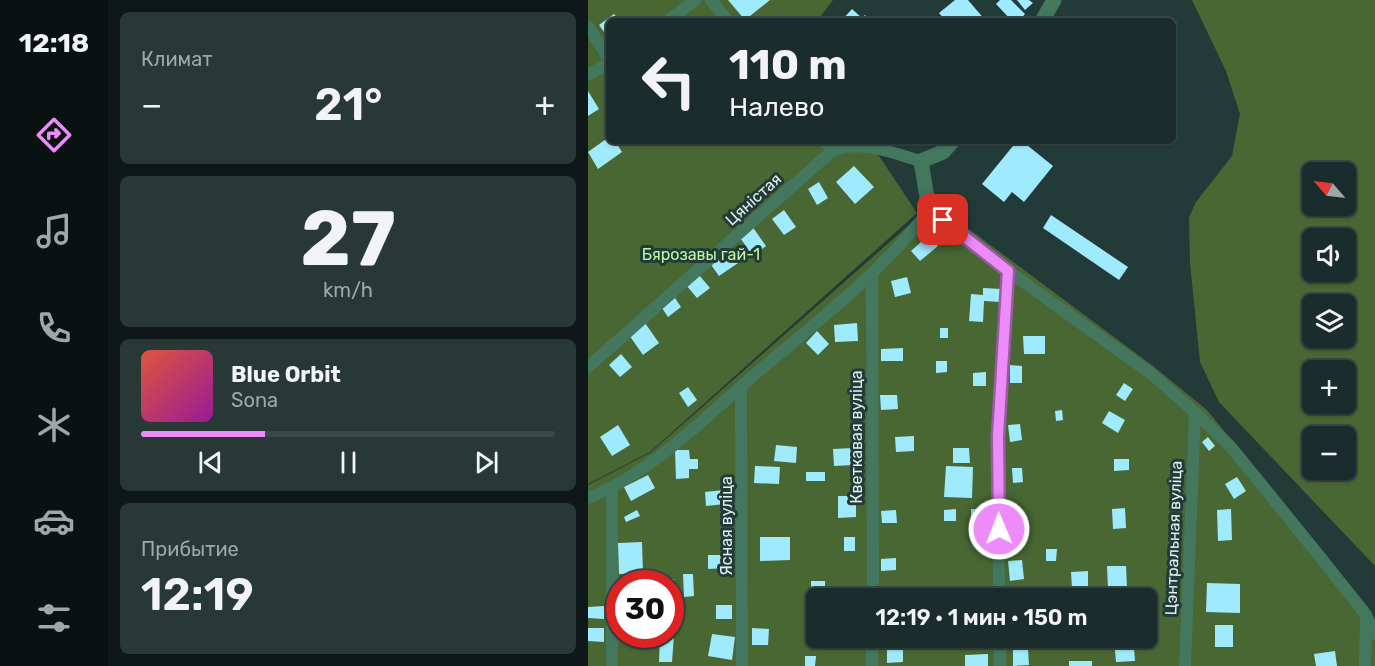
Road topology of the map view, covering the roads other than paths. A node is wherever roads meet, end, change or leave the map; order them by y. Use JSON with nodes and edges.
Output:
{"nodes":[{"id":1,"x":696,"y":0,"type":"edge"},
{"id":2,"x":711,"y":0,"type":"edge"},
{"id":3,"x":1054,"y":0,"type":"edge"},
{"id":4,"x":671,"y":18,"type":"edge"},
{"id":5,"x":726,"y":18,"type":"edge"},
{"id":6,"x":1044,"y":18,"type":"edge"},
{"id":7,"x":588,"y":26,"type":"edge"},
{"id":8,"x":606,"y":56,"type":"edge"},
{"id":9,"x":606,"y":63,"type":"edge"},
{"id":10,"x":588,"y":75,"type":"edge"},
{"id":11,"x":950,"y":144,"type":"edge"},
{"id":12,"x":828,"y":146,"type":"edge"},
{"id":13,"x":921,"y":161,"type":"junction"},
{"id":14,"x":929,"y":210,"type":"junction"},
{"id":15,"x":1008,"y":271,"type":"junction"},
{"id":16,"x":872,"y":274,"type":"junction"},
{"id":17,"x":588,"y":367,"type":"edge"},
{"id":18,"x":741,"y":386,"type":"junction"},
{"id":19,"x":1195,"y":412,"type":"junction"},
{"id":20,"x":612,"y":488,"type":"junction"},
{"id":21,"x":588,"y":498,"type":"edge"},
{"id":22,"x":873,"y":588,"type":"edge"},
{"id":23,"x":999,"y":588,"type":"edge"},
{"id":24,"x":1366,"y":615,"type":"junction"},
{"id":25,"x":1375,"y":634,"type":"edge"},
{"id":26,"x":872,"y":648,"type":"edge"},
{"id":27,"x":1000,"y":648,"type":"edge"},
{"id":28,"x":612,"y":666,"type":"edge"},
{"id":29,"x":742,"y":666,"type":"edge"},
{"id":30,"x":872,"y":666,"type":"edge"},
{"id":31,"x":1000,"y":666,"type":"edge"},
{"id":32,"x":1185,"y":666,"type":"edge"},
{"id":33,"x":1365,"y":666,"type":"edge"}],
"edges":[{"from":1,"to":4,"type":"street"},
{"from":2,"to":5,"type":"street"},
{"from":3,"to":6,"type":"street"},
{"from":7,"to":8,"type":"street"},
{"from":9,"to":10,"type":"street"},
{"from":11,"to":13,"type":"street"},
{"from":12,"to":13,"type":"street"},
{"from":12,"to":17,"type":"street","name":"Цяністая"},
{"from":13,"to":14,"type":"street"},
{"from":14,"to":15,"type":"street"},
{"from":14,"to":16,"type":"street"},
{"from":15,"to":19,"type":"street"},
{"from":15,"to":23,"type":"street"},
{"from":16,"to":18,"type":"street"},
{"from":16,"to":22,"type":"street","name":"Кветкавая вуліца"},
{"from":18,"to":20,"type":"street"},
{"from":18,"to":29,"type":"street","name":"Ясная вуліца"},
{"from":19,"to":24,"type":"street"},
{"from":19,"to":32,"type":"street","name":"Цэнтральная вуліца"},
{"from":20,"to":21,"type":"street"},
{"from":20,"to":28,"type":"street"},
{"from":24,"to":25,"type":"street"},
{"from":24,"to":33,"type":"street"},
{"from":26,"to":30,"type":"street"},
{"from":27,"to":31,"type":"street"}]}
